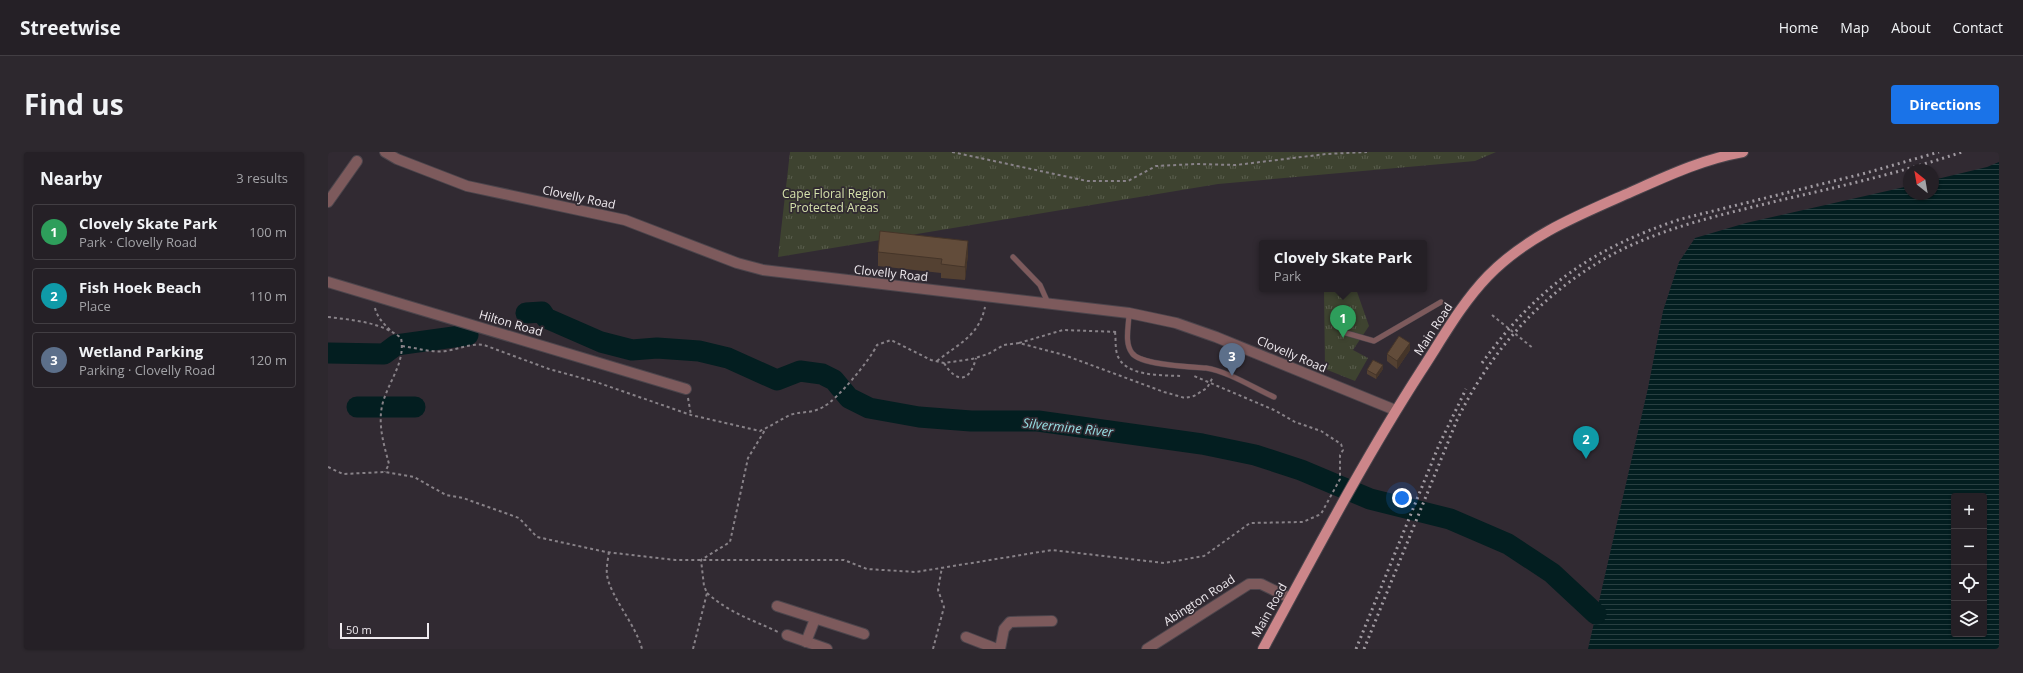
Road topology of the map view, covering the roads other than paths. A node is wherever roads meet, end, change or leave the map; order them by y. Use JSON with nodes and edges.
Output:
{"nodes":[{"id":1,"x":385,"y":152,"type":"edge"},
{"id":2,"x":1743,"y":152,"type":"edge"},
{"id":3,"x":357,"y":161,"type":"dead end"},
{"id":4,"x":328,"y":202,"type":"edge"},
{"id":5,"x":1013,"y":257,"type":"dead end"},
{"id":6,"x":328,"y":282,"type":"edge"},
{"id":7,"x":1441,"y":302,"type":"dead end"},
{"id":8,"x":1048,"y":304,"type":"junction"},
{"id":9,"x":1130,"y":313,"type":"junction"},
{"id":10,"x":1346,"y":333,"type":"dead end"},
{"id":11,"x":686,"y":388,"type":"road end"},
{"id":12,"x":1274,"y":397,"type":"dead end"},
{"id":13,"x":1395,"y":410,"type":"junction"},
{"id":14,"x":1290,"y":598,"type":"junction"},
{"id":15,"x":777,"y":606,"type":"dead end"},
{"id":16,"x":816,"y":620,"type":"junction"},
{"id":17,"x":1052,"y":621,"type":"dead end"},
{"id":18,"x":864,"y":634,"type":"dead end"},
{"id":19,"x":787,"y":636,"type":"road end"},
{"id":20,"x":966,"y":637,"type":"dead end"},
{"id":21,"x":806,"y":642,"type":"junction"},
{"id":22,"x":826,"y":649,"type":"edge"},
{"id":23,"x":999,"y":649,"type":"edge"},
{"id":24,"x":1147,"y":649,"type":"edge"},
{"id":25,"x":1263,"y":649,"type":"edge"}],
"edges":[{"from":1,"to":8,"type":"street","name":"Clovelly Road"},
{"from":2,"to":13,"type":"main road","name":"Main Road"},
{"from":3,"to":4,"type":"street"},
{"from":5,"to":8,"type":"lane"},
{"from":6,"to":11,"type":"street","name":"Hilton Road"},
{"from":7,"to":10,"type":"lane"},
{"from":8,"to":9,"type":"street","name":"Clovelly Road"},
{"from":9,"to":12,"type":"lane"},
{"from":9,"to":13,"type":"street","name":"Clovelly Road"},
{"from":13,"to":14,"type":"main road","name":"Main Road"},
{"from":14,"to":24,"type":"street","name":"Abington Road"},
{"from":14,"to":25,"type":"main road","name":"Main Road"},
{"from":15,"to":16,"type":"street"},
{"from":16,"to":18,"type":"street"},
{"from":16,"to":21,"type":"street"},
{"from":17,"to":23,"type":"street"},
{"from":19,"to":21,"type":"street"},
{"from":20,"to":23,"type":"street"},
{"from":21,"to":22,"type":"street"}]}
